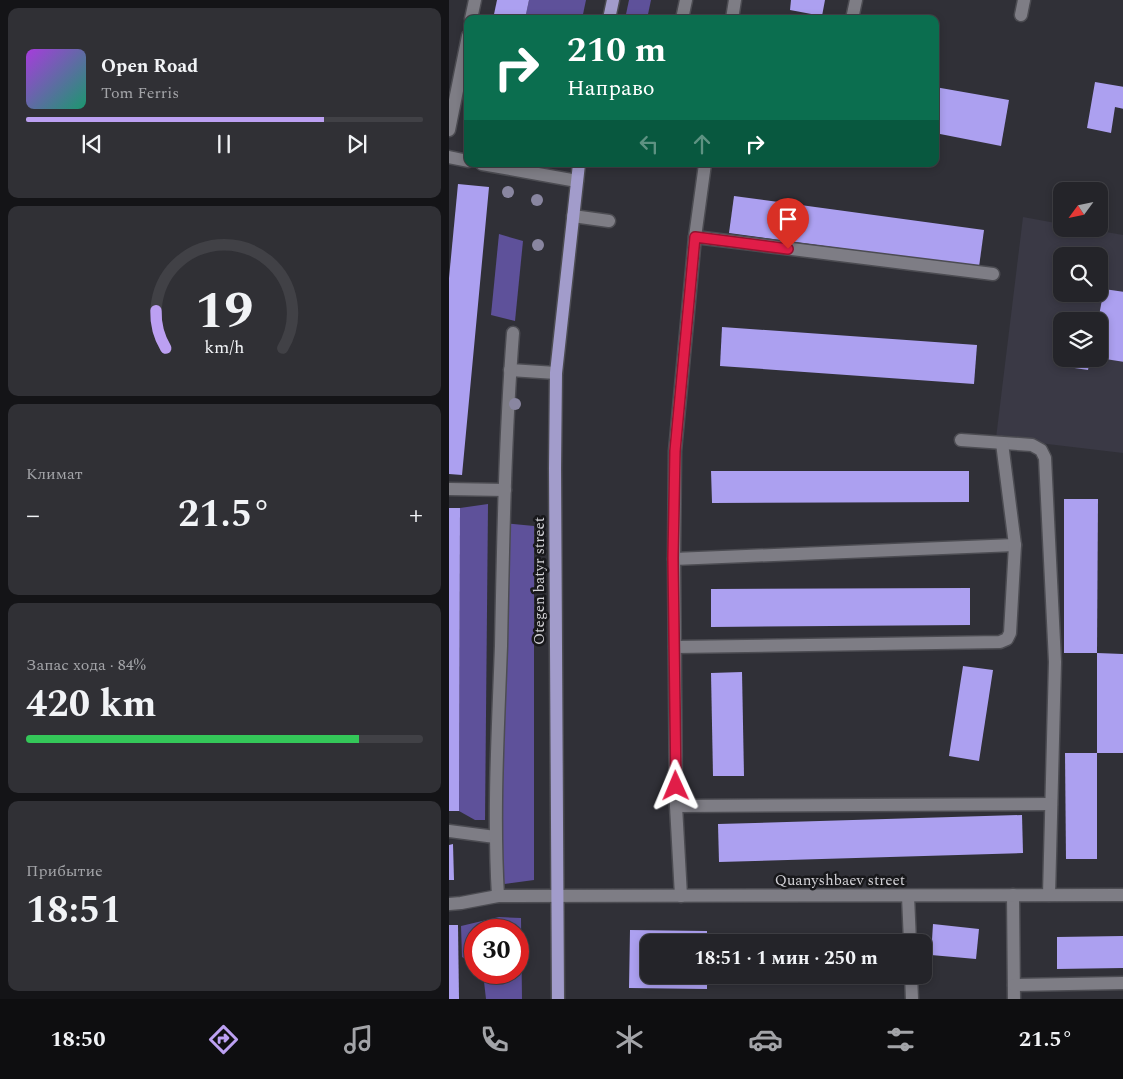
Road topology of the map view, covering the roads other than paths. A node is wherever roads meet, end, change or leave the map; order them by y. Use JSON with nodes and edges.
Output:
{"nodes":[{"id":1,"x":475,"y":0,"type":"edge"},
{"id":2,"x":613,"y":0,"type":"edge"},
{"id":3,"x":685,"y":0,"type":"edge"},
{"id":4,"x":735,"y":0,"type":"edge"},
{"id":5,"x":856,"y":0,"type":"edge"},
{"id":6,"x":1024,"y":0,"type":"edge"},
{"id":7,"x":472,"y":15,"type":"edge"},
{"id":8,"x":610,"y":15,"type":"edge"},
{"id":9,"x":683,"y":15,"type":"edge"},
{"id":10,"x":732,"y":15,"type":"edge"},
{"id":11,"x":853,"y":15,"type":"edge"},
{"id":12,"x":1021,"y":15,"type":"dead end"},
{"id":13,"x":464,"y":56,"type":"edge"},
{"id":14,"x":449,"y":130,"type":"edge"},
{"id":15,"x":449,"y":157,"type":"edge"},
{"id":16,"x":464,"y":160,"type":"edge"},
{"id":17,"x":499,"y":167,"type":"edge"},
{"id":18,"x":579,"y":167,"type":"edge"},
{"id":19,"x":705,"y":167,"type":"edge"},
{"id":20,"x":577,"y":181,"type":"junction"},
{"id":21,"x":573,"y":216,"type":"junction"},
{"id":22,"x":609,"y":221,"type":"dead end"},
{"id":23,"x":695,"y":237,"type":"junction"},
{"id":24,"x":993,"y":274,"type":"dead end"},
{"id":25,"x":513,"y":333,"type":"dead end"},
{"id":26,"x":510,"y":370,"type":"junction"},
{"id":27,"x":556,"y":373,"type":"junction"},
{"id":28,"x":961,"y":440,"type":"dead end"},
{"id":29,"x":1002,"y":443,"type":"junction"},
{"id":30,"x":449,"y":489,"type":"edge"},
{"id":31,"x":505,"y":490,"type":"junction"},
{"id":32,"x":1015,"y":545,"type":"junction"},
{"id":33,"x":673,"y":558,"type":"junction"},
{"id":34,"x":675,"y":647,"type":"junction"},
{"id":35,"x":1051,"y":804,"type":"junction"},
{"id":36,"x":676,"y":806,"type":"junction"},
{"id":37,"x":449,"y":831,"type":"edge"},
{"id":38,"x":495,"y":838,"type":"junction"},
{"id":39,"x":1013,"y":895,"type":"junction"},
{"id":40,"x":1049,"y":895,"type":"junction"},
{"id":41,"x":1123,"y":895,"type":"edge"},
{"id":42,"x":498,"y":896,"type":"junction"},
{"id":43,"x":681,"y":896,"type":"junction"},
{"id":44,"x":908,"y":896,"type":"junction"},
{"id":45,"x":557,"y":897,"type":"junction"},
{"id":46,"x":449,"y":904,"type":"edge"},
{"id":47,"x":910,"y":934,"type":"edge"},
{"id":48,"x":1123,"y":983,"type":"edge"},
{"id":49,"x":911,"y":984,"type":"edge"},
{"id":50,"x":1014,"y":985,"type":"junction"},
{"id":51,"x":557,"y":999,"type":"edge"},
{"id":52,"x":912,"y":999,"type":"edge"},
{"id":53,"x":1014,"y":999,"type":"edge"}],
"edges":[{"from":1,"to":7,"type":"street"},
{"from":2,"to":8,"type":"main road"},
{"from":3,"to":9,"type":"street"},
{"from":4,"to":10,"type":"street"},
{"from":5,"to":11,"type":"street"},
{"from":6,"to":12,"type":"street"},
{"from":13,"to":14,"type":"street"},
{"from":15,"to":16,"type":"street"},
{"from":17,"to":20,"type":"street"},
{"from":18,"to":20,"type":"main road","name":"Otegen batyr street"},
{"from":19,"to":23,"type":"street"},
{"from":20,"to":21,"type":"main road","name":"Otegen batyr street"},
{"from":21,"to":22,"type":"street"},
{"from":21,"to":27,"type":"main road","name":"Otegen batyr street"},
{"from":23,"to":24,"type":"street"},
{"from":23,"to":33,"type":"street"},
{"from":25,"to":26,"type":"street"},
{"from":26,"to":27,"type":"street"},
{"from":26,"to":31,"type":"street"},
{"from":27,"to":45,"type":"main road","name":"Otegen batyr street"},
{"from":28,"to":29,"type":"street"},
{"from":29,"to":32,"type":"street"},
{"from":29,"to":35,"type":"street"},
{"from":30,"to":31,"type":"street"},
{"from":31,"to":38,"type":"street"},
{"from":32,"to":33,"type":"street"},
{"from":32,"to":34,"type":"street"},
{"from":33,"to":34,"type":"street"},
{"from":34,"to":36,"type":"street"},
{"from":35,"to":36,"type":"street"},
{"from":35,"to":40,"type":"street"},
{"from":36,"to":43,"type":"street"},
{"from":37,"to":38,"type":"street"},
{"from":38,"to":42,"type":"street"},
{"from":39,"to":40,"type":"street","name":"Quanyshbaev street"},
{"from":39,"to":44,"type":"street","name":"Quanyshbaev street"},
{"from":39,"to":50,"type":"street"},
{"from":40,"to":41,"type":"street","name":"Quanyshbaev street"},
{"from":42,"to":45,"type":"street","name":"Quanyshbaev street"},
{"from":42,"to":46,"type":"street","name":"Quanyshbaev street"},
{"from":43,"to":44,"type":"street","name":"Quanyshbaev street"},
{"from":43,"to":45,"type":"street","name":"Quanyshbaev street"},
{"from":44,"to":47,"type":"street"},
{"from":45,"to":51,"type":"main road","name":"Otegen batyr street"},
{"from":48,"to":50,"type":"street"},
{"from":49,"to":52,"type":"street"},
{"from":50,"to":53,"type":"street"}]}
